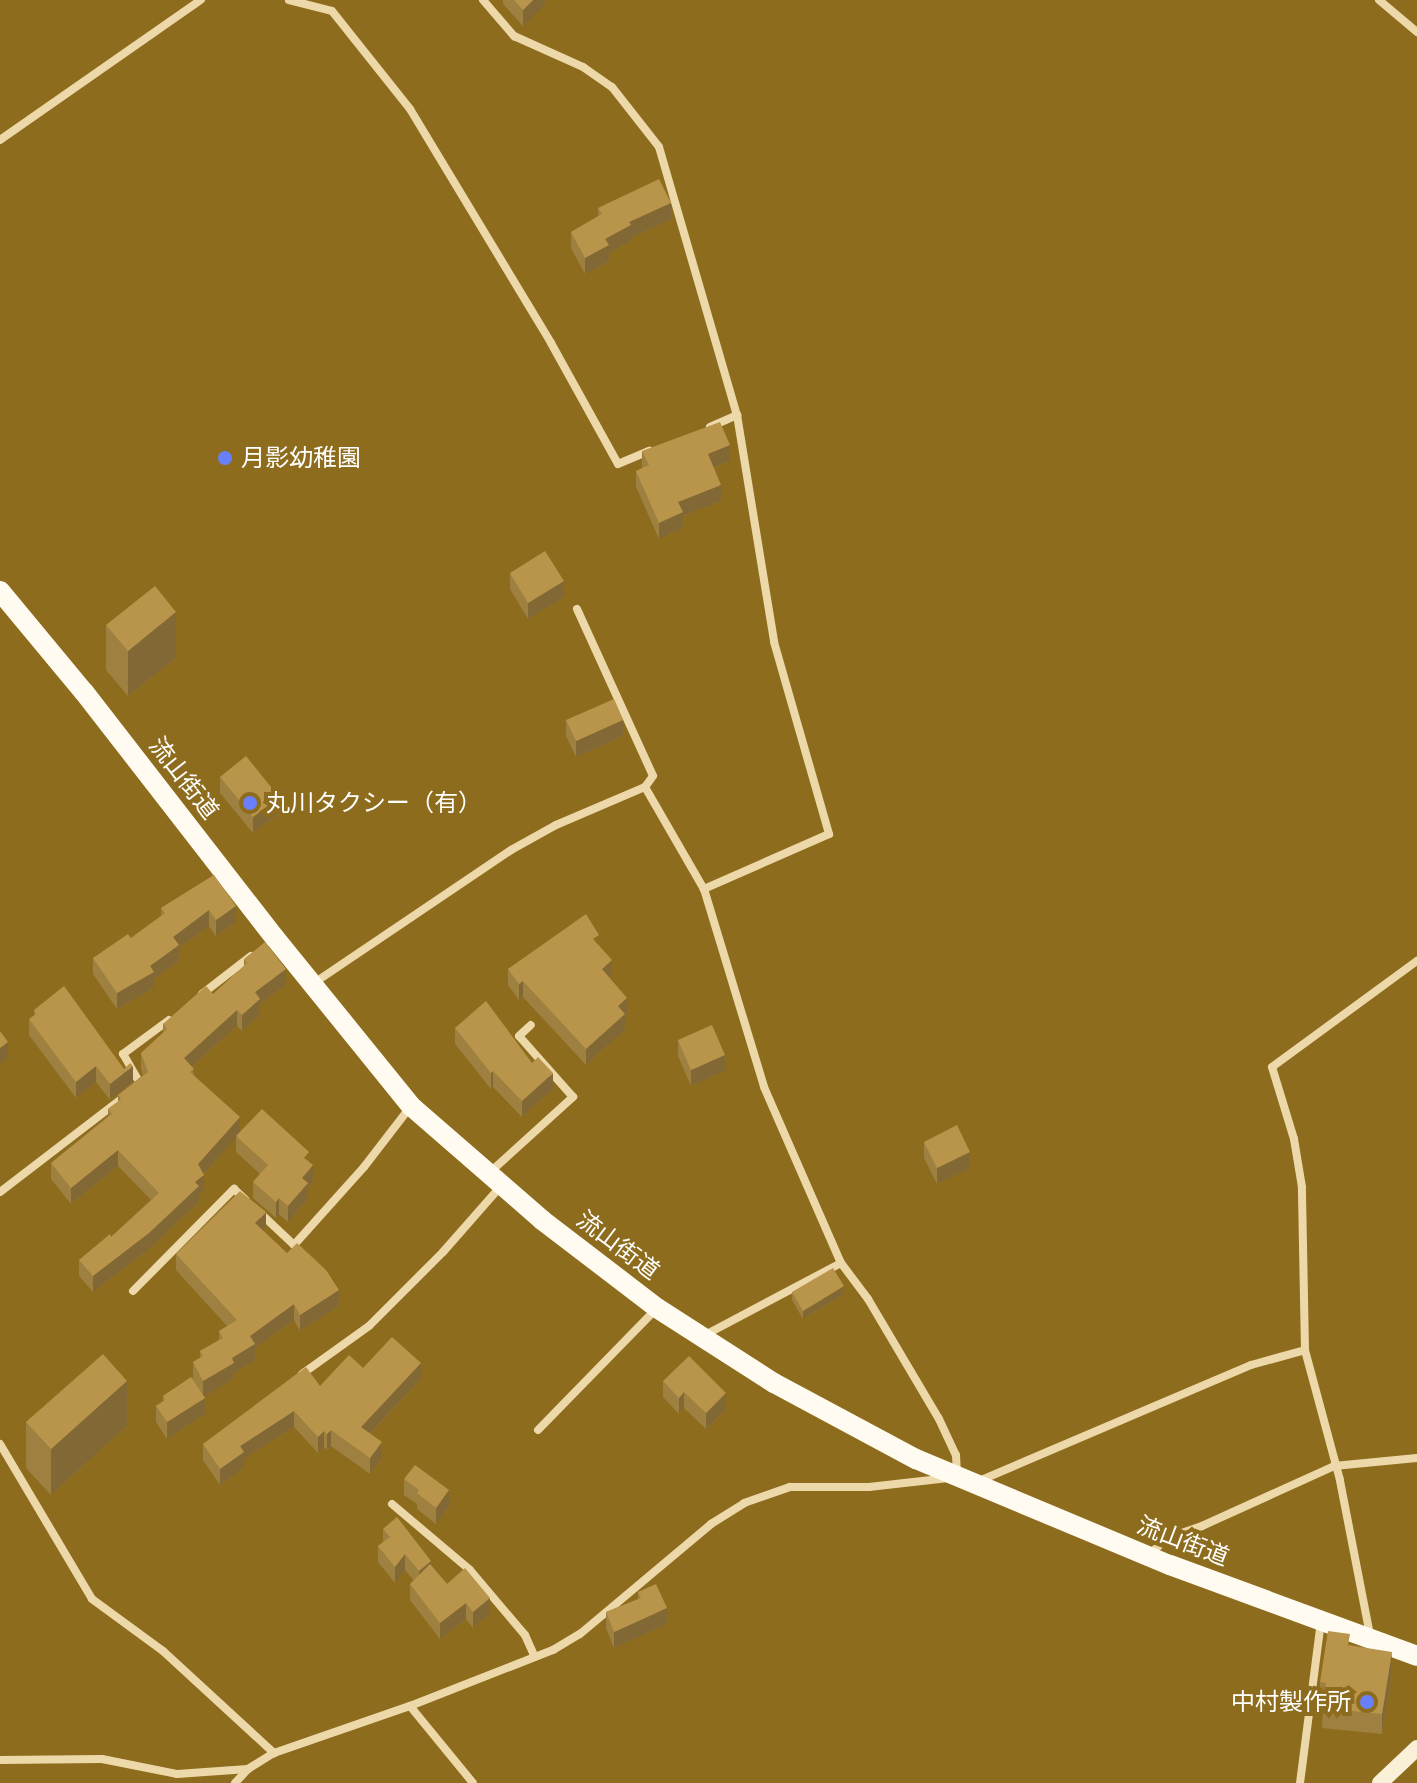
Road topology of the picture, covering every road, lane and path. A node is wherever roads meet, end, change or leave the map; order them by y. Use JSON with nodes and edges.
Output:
{"nodes":[{"id":1,"x":201,"y":0,"type":"edge"},
{"id":2,"x":289,"y":0,"type":"edge"},
{"id":3,"x":483,"y":0,"type":"edge"},
{"id":4,"x":1379,"y":0,"type":"edge"},
{"id":5,"x":1417,"y":32,"type":"edge"},
{"id":6,"x":0,"y":140,"type":"edge"},
{"id":7,"x":737,"y":415,"type":"junction"},
{"id":8,"x":697,"y":432,"type":"edge"},
{"id":9,"x":657,"y":448,"type":"edge"},
{"id":10,"x":0,"y":591,"type":"edge"},
{"id":11,"x":577,"y":609,"type":"dead end"},
{"id":12,"x":645,"y":787,"type":"junction"},
{"id":13,"x":704,"y":889,"type":"junction"},
{"id":14,"x":275,"y":938,"type":"junction"},
{"id":15,"x":1417,"y":961,"type":"edge"},
{"id":16,"x":312,"y":984,"type":"junction"},
{"id":17,"x":199,"y":996,"type":"edge"},
{"id":18,"x":174,"y":1016,"type":"edge"},
{"id":19,"x":531,"y":1025,"type":"dead end"},
{"id":20,"x":411,"y":1106,"type":"junction"},
{"id":21,"x":495,"y":1180,"type":"junction"},
{"id":22,"x":0,"y":1192,"type":"edge"},
{"id":23,"x":841,"y":1263,"type":"junction"},
{"id":24,"x":133,"y":1291,"type":"dead end"},
{"id":25,"x":657,"y":1308,"type":"junction"},
{"id":26,"x":699,"y":1338,"type":"junction"},
{"id":27,"x":1305,"y":1350,"type":"junction"},
{"id":28,"x":294,"y":1380,"type":"edge"},
{"id":29,"x":538,"y":1430,"type":"dead end"},
{"id":30,"x":0,"y":1444,"type":"edge"},
{"id":31,"x":1417,"y":1458,"type":"edge"},
{"id":32,"x":1334,"y":1466,"type":"junction"},
{"id":33,"x":965,"y":1480,"type":"junction"},
{"id":34,"x":392,"y":1504,"type":"dead end"},
{"id":35,"x":1148,"y":1556,"type":"junction"},
{"id":36,"x":1321,"y":1622,"type":"junction"},
{"id":37,"x":1371,"y":1640,"type":"junction"},
{"id":38,"x":1417,"y":1656,"type":"edge"},
{"id":39,"x":535,"y":1657,"type":"junction"},
{"id":40,"x":410,"y":1706,"type":"junction"},
{"id":41,"x":1417,"y":1748,"type":"edge"},
{"id":42,"x":274,"y":1753,"type":"junction"},
{"id":43,"x":0,"y":1760,"type":"edge"},
{"id":44,"x":248,"y":1769,"type":"junction"},
{"id":45,"x":235,"y":1783,"type":"edge"},
{"id":46,"x":473,"y":1783,"type":"edge"},
{"id":47,"x":1300,"y":1783,"type":"edge"},
{"id":48,"x":1380,"y":1783,"type":"edge"}],
"edges":[{"from":1,"to":6,"type":"street"},
{"from":2,"to":9,"type":"street"},
{"from":3,"to":7,"type":"street"},
{"from":4,"to":5,"type":"street"},
{"from":7,"to":8,"type":"street"},
{"from":7,"to":13,"type":"street"},
{"from":10,"to":14,"type":"main road","name":"流山街道"},
{"from":11,"to":12,"type":"street"},
{"from":12,"to":13,"type":"street"},
{"from":12,"to":16,"type":"street"},
{"from":13,"to":23,"type":"street"},
{"from":14,"to":16,"type":"main road","name":"流山街道"},
{"from":14,"to":17,"type":"street"},
{"from":15,"to":27,"type":"street"},
{"from":16,"to":20,"type":"main road","name":"流山街道"},
{"from":18,"to":22,"type":"street"},
{"from":19,"to":21,"type":"street"},
{"from":20,"to":21,"type":"main road","name":"流山街道"},
{"from":20,"to":24,"type":"street"},
{"from":21,"to":25,"type":"main road","name":"流山街道"},
{"from":21,"to":28,"type":"street"},
{"from":23,"to":26,"type":"street"},
{"from":23,"to":33,"type":"street"},
{"from":25,"to":26,"type":"main road","name":"流山街道"},
{"from":25,"to":29,"type":"street"},
{"from":26,"to":33,"type":"main road","name":"流山街道"},
{"from":27,"to":32,"type":"street"},
{"from":27,"to":33,"type":"street"},
{"from":30,"to":42,"type":"street"},
{"from":31,"to":32,"type":"street"},
{"from":32,"to":35,"type":"street"},
{"from":32,"to":37,"type":"street"},
{"from":33,"to":35,"type":"main road","name":"流山街道"},
{"from":33,"to":39,"type":"street"},
{"from":34,"to":39,"type":"street"},
{"from":35,"to":36,"type":"main road","name":"流山街道"},
{"from":36,"to":37,"type":"main road","name":"流山街道"},
{"from":36,"to":47,"type":"street"},
{"from":37,"to":38,"type":"main road","name":"流山街道"},
{"from":39,"to":40,"type":"street"},
{"from":40,"to":42,"type":"street"},
{"from":40,"to":46,"type":"street"},
{"from":41,"to":48,"type":"street"},
{"from":42,"to":44,"type":"street"},
{"from":43,"to":44,"type":"street"},
{"from":44,"to":45,"type":"street"}]}
